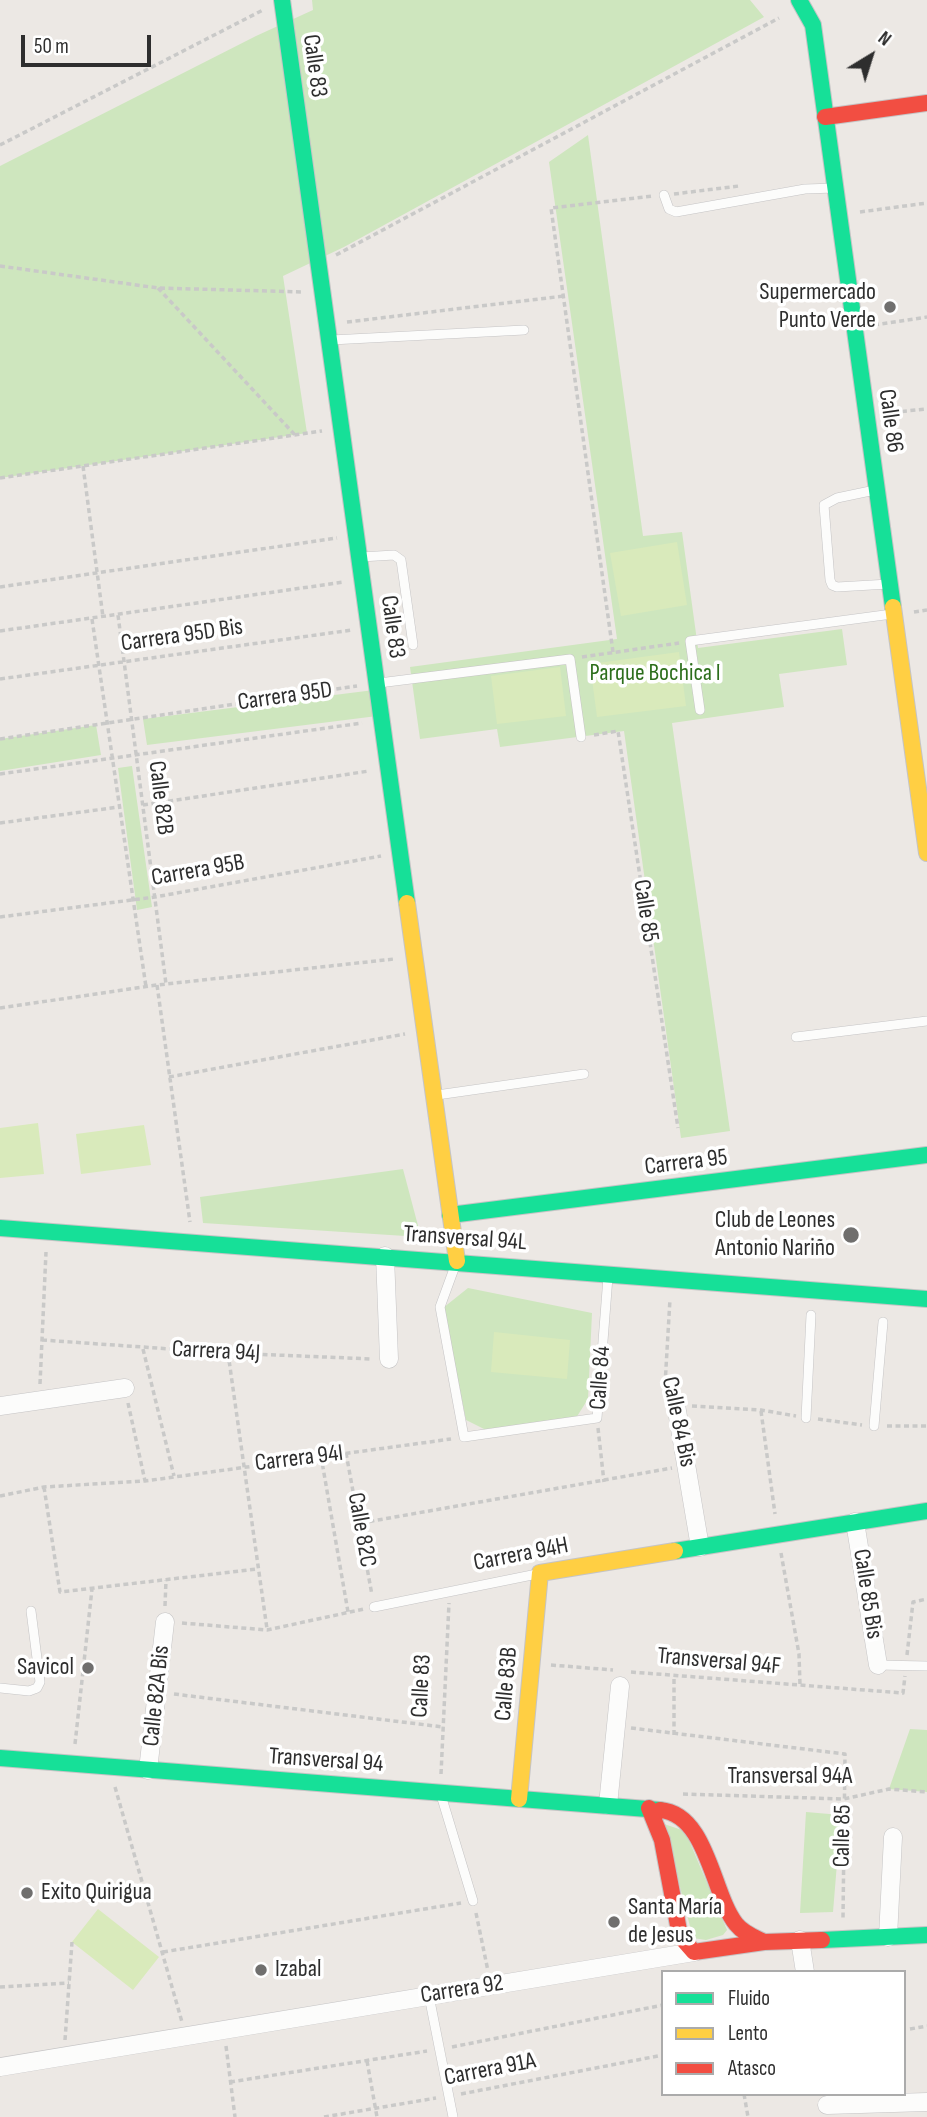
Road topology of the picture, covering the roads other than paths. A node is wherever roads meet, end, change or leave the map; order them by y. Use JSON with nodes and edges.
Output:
{"nodes":[{"id":1,"x":276,"y":3,"type":"edge"},
{"id":2,"x":806,"y":3,"type":"edge"},
{"id":3,"x":927,"y":103,"type":"edge"},
{"id":4,"x":825,"y":117,"type":"junction"},
{"id":5,"x":835,"y":188,"type":"junction"},
{"id":6,"x":664,"y":195,"type":"dead end"},
{"id":7,"x":524,"y":330,"type":"dead end"},
{"id":8,"x":328,"y":332,"type":"junction"},
{"id":9,"x":877,"y":489,"type":"junction"},
{"id":10,"x":359,"y":557,"type":"junction"},
{"id":11,"x":890,"y":584,"type":"junction"},
{"id":12,"x":894,"y":614,"type":"junction"},
{"id":13,"x":413,"y":645,"type":"dead end"},
{"id":14,"x":377,"y":684,"type":"junction"},
{"id":15,"x":700,"y":710,"type":"dead end"},
{"id":16,"x":582,"y":737,"type":"road end"},
{"id":17,"x":927,"y":853,"type":"edge"},
{"id":18,"x":927,"y":1021,"type":"edge"},
{"id":19,"x":796,"y":1037,"type":"dead end"},
{"id":20,"x":584,"y":1074,"type":"dead end"},
{"id":21,"x":434,"y":1096,"type":"junction"},
{"id":22,"x":927,"y":1155,"type":"edge"},
{"id":23,"x":450,"y":1215,"type":"junction"},
{"id":24,"x":0,"y":1228,"type":"edge"},
{"id":25,"x":385,"y":1256,"type":"junction"},
{"id":26,"x":457,"y":1261,"type":"junction"},
{"id":27,"x":608,"y":1273,"type":"junction"},
{"id":28,"x":927,"y":1299,"type":"edge"},
{"id":29,"x":811,"y":1315,"type":"dead end"},
{"id":30,"x":883,"y":1322,"type":"dead end"},
{"id":31,"x":389,"y":1359,"type":"road end"},
{"id":32,"x":125,"y":1388,"type":"road end"},
{"id":33,"x":0,"y":1405,"type":"edge"},
{"id":34,"x":676,"y":1405,"type":"road end"},
{"id":35,"x":806,"y":1418,"type":"dead end"},
{"id":36,"x":874,"y":1426,"type":"dead end"},
{"id":37,"x":927,"y":1511,"type":"edge"},
{"id":38,"x":855,"y":1522,"type":"junction"},
{"id":39,"x":700,"y":1547,"type":"junction"},
{"id":40,"x":540,"y":1573,"type":"junction"},
{"id":41,"x":374,"y":1607,"type":"road end"},
{"id":42,"x":31,"y":1611,"type":"dead end"},
{"id":43,"x":165,"y":1622,"type":"road end"},
{"id":44,"x":878,"y":1665,"type":"joint"},
{"id":45,"x":927,"y":1667,"type":"edge"},
{"id":46,"x":620,"y":1686,"type":"dead end"},
{"id":47,"x":0,"y":1688,"type":"edge"},
{"id":48,"x":0,"y":1758,"type":"edge"},
{"id":49,"x":148,"y":1770,"type":"junction"},
{"id":50,"x":441,"y":1788,"type":"junction"},
{"id":51,"x":519,"y":1799,"type":"junction"},
{"id":52,"x":608,"y":1805,"type":"junction"},
{"id":53,"x":649,"y":1808,"type":"junction"},
{"id":54,"x":893,"y":1837,"type":"dead end"},
{"id":55,"x":473,"y":1901,"type":"road end"},
{"id":56,"x":927,"y":1935,"type":"edge"},
{"id":57,"x":888,"y":1937,"type":"junction"},
{"id":58,"x":800,"y":1940,"type":"junction"},
{"id":59,"x":764,"y":1942,"type":"junction"},
{"id":60,"x":694,"y":1952,"type":"junction"},
{"id":61,"x":805,"y":1970,"type":"edge"},
{"id":62,"x":429,"y":1996,"type":"junction"},
{"id":63,"x":0,"y":2067,"type":"edge"},
{"id":64,"x":927,"y":2102,"type":"edge"},
{"id":65,"x":827,"y":2105,"type":"edge"},
{"id":66,"x":453,"y":2117,"type":"edge"}],
"edges":[{"from":1,"to":8,"type":"street","name":"Calle 83"},
{"from":2,"to":4,"type":"street","name":"Calle 86"},
{"from":3,"to":4,"type":"street"},
{"from":4,"to":5,"type":"street","name":"Calle 86"},
{"from":5,"to":6,"type":"lane"},
{"from":5,"to":9,"type":"street","name":"Calle 86"},
{"from":7,"to":8,"type":"lane"},
{"from":8,"to":10,"type":"street","name":"Calle 83"},
{"from":9,"to":11,"type":"street","name":"Calle 86"},
{"from":9,"to":11,"type":"lane"},
{"from":10,"to":13,"type":"lane"},
{"from":10,"to":14,"type":"street","name":"Calle 83"},
{"from":11,"to":12,"type":"street","name":"Calle 86"},
{"from":12,"to":15,"type":"lane"},
{"from":12,"to":17,"type":"street","name":"Calle 86"},
{"from":14,"to":16,"type":"lane"},
{"from":14,"to":21,"type":"street","name":"Calle 83"},
{"from":18,"to":19,"type":"lane"},
{"from":20,"to":21,"type":"lane"},
{"from":21,"to":23,"type":"street","name":"Calle 83"},
{"from":22,"to":23,"type":"street","name":"Carrera 95"},
{"from":23,"to":26,"type":"street","name":"Calle 83"},
{"from":24,"to":25,"type":"street","name":"Transversal 94L"},
{"from":25,"to":26,"type":"street","name":"Transversal 94L"},
{"from":25,"to":31,"type":"street"},
{"from":26,"to":27,"type":"street","name":"Transversal 94L"},
{"from":26,"to":27,"type":"lane","name":"Calle 84"},
{"from":27,"to":28,"type":"street","name":"Transversal 94L"},
{"from":29,"to":35,"type":"lane"},
{"from":30,"to":36,"type":"lane"},
{"from":32,"to":33,"type":"street"},
{"from":34,"to":39,"type":"street","name":"Calle 84 Bis"},
{"from":37,"to":38,"type":"street","name":"Carrera 94H"},
{"from":38,"to":39,"type":"street","name":"Carrera 94H"},
{"from":38,"to":44,"type":"street","name":"Calle 85 Bis"},
{"from":39,"to":40,"type":"street","name":"Carrera 94H"},
{"from":40,"to":41,"type":"lane","name":"Carrera 94H"},
{"from":40,"to":51,"type":"street","name":"Calle 83B"},
{"from":42,"to":47,"type":"lane"},
{"from":43,"to":49,"type":"street","name":"Calle 82A Bis"},
{"from":44,"to":45,"type":"lane"},
{"from":46,"to":52,"type":"street"},
{"from":48,"to":49,"type":"street","name":"Transversal 94"},
{"from":49,"to":50,"type":"street","name":"Transversal 94"},
{"from":50,"to":51,"type":"street","name":"Transversal 94"},
{"from":50,"to":55,"type":"lane"},
{"from":51,"to":52,"type":"street","name":"Transversal 94"},
{"from":52,"to":53,"type":"street","name":"Transversal 94"},
{"from":53,"to":59,"type":"street","name":"Transversal 94"},
{"from":53,"to":60,"type":"street"},
{"from":54,"to":57,"type":"street"},
{"from":56,"to":57,"type":"street","name":"Carrera 92"},
{"from":57,"to":58,"type":"street","name":"Carrera 92"},
{"from":58,"to":59,"type":"street","name":"Carrera 92"},
{"from":58,"to":61,"type":"street"},
{"from":59,"to":60,"type":"street","name":"Carrera 92"},
{"from":60,"to":62,"type":"street","name":"Carrera 92"},
{"from":62,"to":63,"type":"street","name":"Carrera 92"},
{"from":62,"to":66,"type":"lane"},
{"from":64,"to":65,"type":"street"}]}
